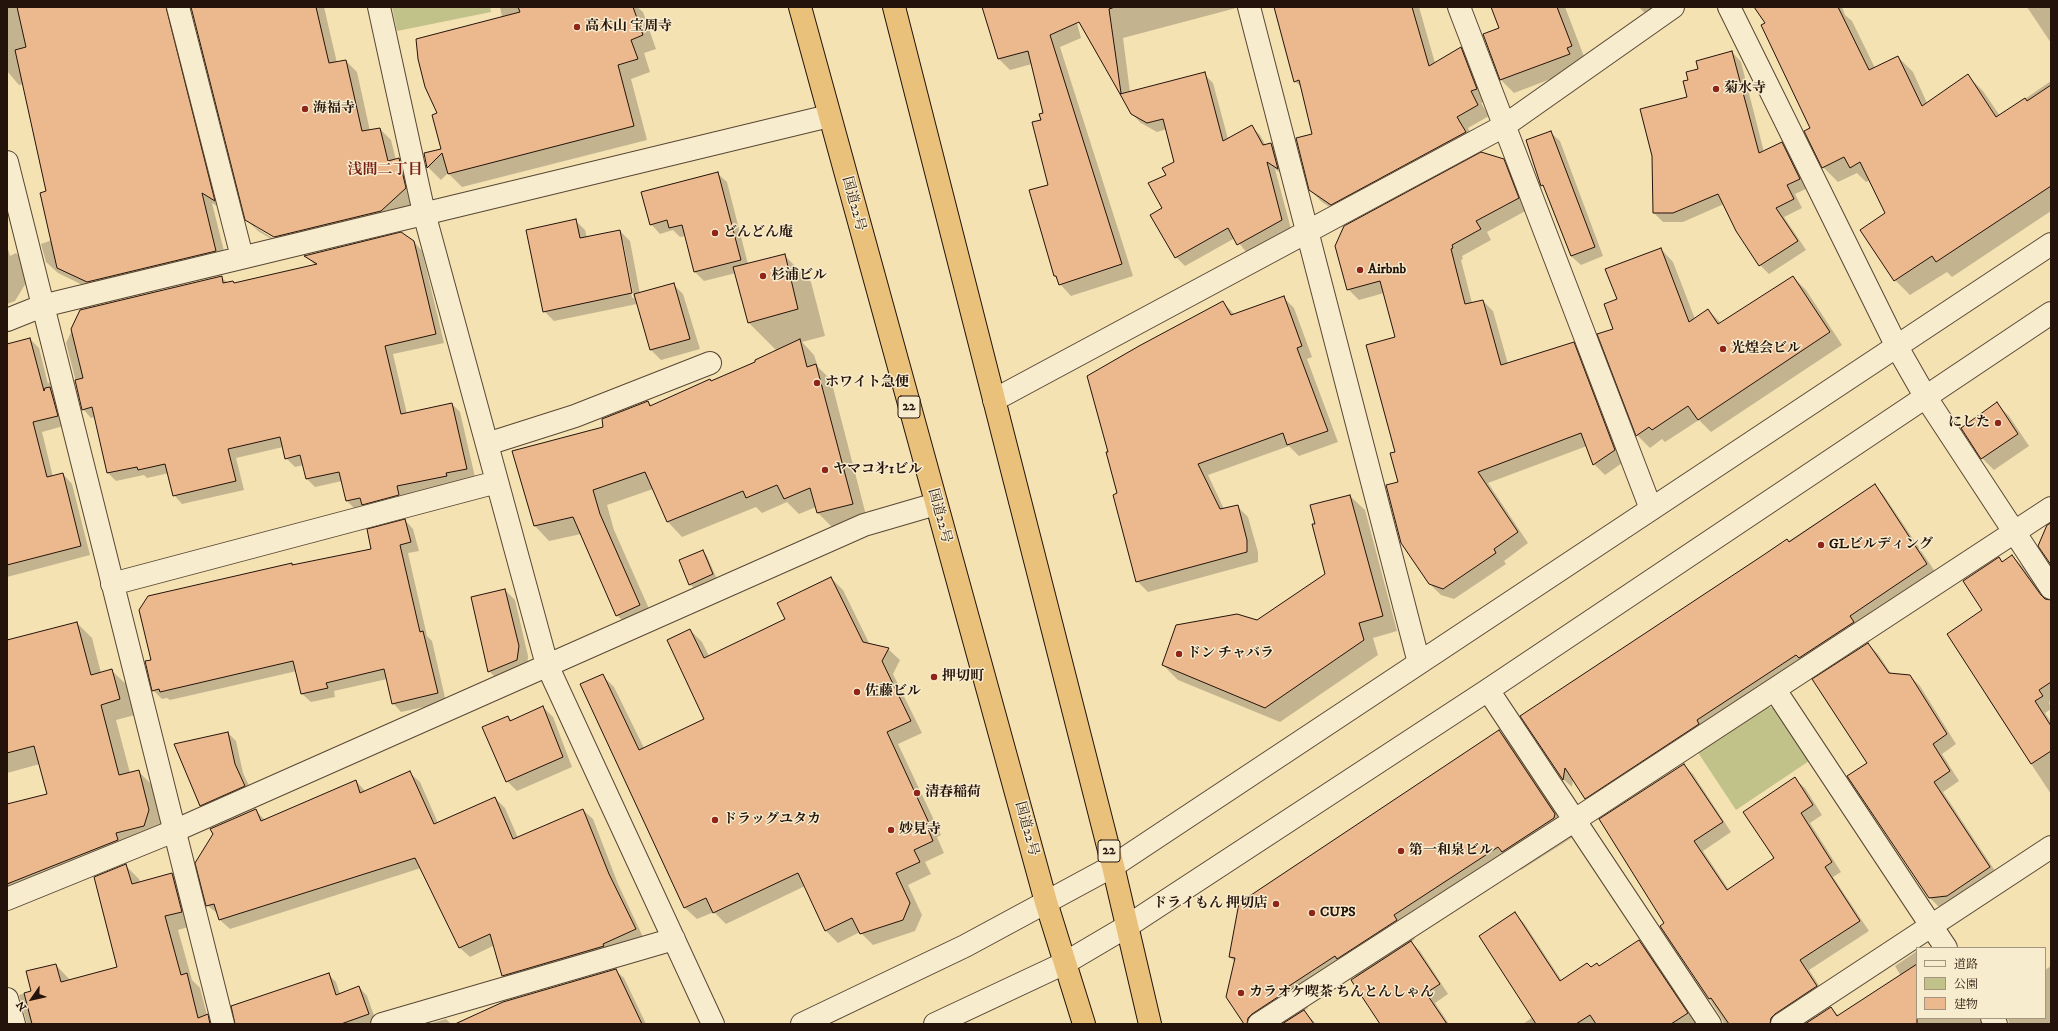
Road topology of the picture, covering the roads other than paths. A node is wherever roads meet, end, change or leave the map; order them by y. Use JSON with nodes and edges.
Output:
{"nodes":[{"id":1,"x":178,"y":7,"type":"edge"},
{"id":2,"x":379,"y":7,"type":"edge"},
{"id":3,"x":800,"y":7,"type":"edge"},
{"id":4,"x":894,"y":7,"type":"edge"},
{"id":5,"x":1249,"y":7,"type":"edge"},
{"id":6,"x":1459,"y":7,"type":"edge"},
{"id":7,"x":1673,"y":7,"type":"edge"},
{"id":8,"x":1729,"y":7,"type":"edge"},
{"id":9,"x":829,"y":116,"type":"junction"},
{"id":10,"x":1504,"y":126,"type":"junction"},
{"id":11,"x":7,"y":162,"type":"edge"},
{"id":12,"x":424,"y":213,"type":"junction"},
{"id":13,"x":1307,"y":232,"type":"junction"},
{"id":14,"x":2051,"y":244,"type":"edge"},
{"id":15,"x":242,"y":257,"type":"junction"},
{"id":16,"x":42,"y":306,"type":"junction"},
{"id":17,"x":2051,"y":313,"type":"edge"},
{"id":18,"x":7,"y":320,"type":"edge"},
{"id":19,"x":1897,"y":347,"type":"junction"},
{"id":20,"x":710,"y":363,"type":"dead end"},
{"id":21,"x":1925,"y":396,"type":"junction"},
{"id":22,"x":994,"y":400,"type":"junction"},
{"id":23,"x":487,"y":444,"type":"junction"},
{"id":24,"x":497,"y":482,"type":"junction"},
{"id":25,"x":936,"y":504,"type":"junction"},
{"id":26,"x":2051,"y":508,"type":"edge"},
{"id":27,"x":1651,"y":509,"type":"junction"},
{"id":28,"x":2014,"y":532,"type":"junction"},
{"id":29,"x":112,"y":584,"type":"junction"},
{"id":30,"x":2051,"y":588,"type":"edge"},
{"id":31,"x":1419,"y":663,"type":"junction"},
{"id":32,"x":547,"y":665,"type":"junction"},
{"id":33,"x":1488,"y":690,"type":"junction"},
{"id":34,"x":1775,"y":690,"type":"junction"},
{"id":35,"x":1575,"y":820,"type":"junction"},
{"id":36,"x":174,"y":831,"type":"junction"},
{"id":37,"x":2051,"y":848,"type":"edge"},
{"id":38,"x":1113,"y":866,"type":"junction"},
{"id":39,"x":7,"y":899,"type":"edge"},
{"id":40,"x":1046,"y":902,"type":"junction"},
{"id":41,"x":1931,"y":926,"type":"junction"},
{"id":42,"x":1126,"y":927,"type":"junction"},
{"id":43,"x":674,"y":939,"type":"junction"},
{"id":44,"x":1945,"y":947,"type":"edge"},
{"id":45,"x":1065,"y":963,"type":"junction"},
{"id":46,"x":7,"y":999,"type":"edge"},
{"id":47,"x":14,"y":1024,"type":"edge"},
{"id":48,"x":223,"y":1024,"type":"edge"},
{"id":49,"x":382,"y":1024,"type":"edge"},
{"id":50,"x":713,"y":1024,"type":"edge"},
{"id":51,"x":802,"y":1024,"type":"edge"},
{"id":52,"x":935,"y":1024,"type":"edge"},
{"id":53,"x":1084,"y":1024,"type":"edge"},
{"id":54,"x":1150,"y":1024,"type":"edge"},
{"id":55,"x":1259,"y":1024,"type":"edge"},
{"id":56,"x":1710,"y":1024,"type":"edge"},
{"id":57,"x":1782,"y":1024,"type":"edge"}],
"edges":[{"from":1,"to":15,"type":"street"},
{"from":2,"to":12,"type":"street"},
{"from":3,"to":9,"type":"highway","name":"国道22号","number":"22"},
{"from":4,"to":22,"type":"highway","number":"22"},
{"from":5,"to":13,"type":"street"},
{"from":6,"to":10,"type":"street"},
{"from":7,"to":10,"type":"street"},
{"from":8,"to":19,"type":"street"},
{"from":9,"to":12,"type":"street"},
{"from":9,"to":25,"type":"highway","name":"国道22号","number":"22"},
{"from":10,"to":13,"type":"street"},
{"from":10,"to":27,"type":"street"},
{"from":11,"to":16,"type":"street"},
{"from":12,"to":15,"type":"street"},
{"from":12,"to":23,"type":"street"},
{"from":13,"to":22,"type":"street"},
{"from":13,"to":31,"type":"street"},
{"from":14,"to":19,"type":"street"},
{"from":15,"to":16,"type":"street"},
{"from":16,"to":18,"type":"street"},
{"from":16,"to":29,"type":"street"},
{"from":17,"to":21,"type":"street"},
{"from":19,"to":21,"type":"street"},
{"from":19,"to":27,"type":"street"},
{"from":20,"to":23,"type":"street"},
{"from":21,"to":28,"type":"street"},
{"from":21,"to":33,"type":"street"},
{"from":22,"to":38,"type":"highway","number":"22"},
{"from":23,"to":24,"type":"street"},
{"from":24,"to":29,"type":"street"},
{"from":24,"to":32,"type":"street"},
{"from":25,"to":32,"type":"street"},
{"from":25,"to":40,"type":"highway","name":"国道22号","number":"22"},
{"from":26,"to":28,"type":"street"},
{"from":27,"to":31,"type":"street"},
{"from":28,"to":30,"type":"street"},
{"from":28,"to":34,"type":"street"},
{"from":29,"to":36,"type":"street"},
{"from":31,"to":38,"type":"street"},
{"from":32,"to":36,"type":"street"},
{"from":32,"to":43,"type":"street"},
{"from":33,"to":35,"type":"street"},
{"from":33,"to":42,"type":"street"},
{"from":34,"to":35,"type":"street"},
{"from":34,"to":41,"type":"street"},
{"from":35,"to":55,"type":"street"},
{"from":35,"to":56,"type":"street"},
{"from":36,"to":39,"type":"street"},
{"from":36,"to":48,"type":"street"},
{"from":37,"to":41,"type":"street"},
{"from":38,"to":40,"type":"street"},
{"from":38,"to":42,"type":"highway","number":"22"},
{"from":40,"to":45,"type":"highway","name":"国道22号","number":"22"},
{"from":40,"to":51,"type":"street"},
{"from":41,"to":44,"type":"street"},
{"from":41,"to":57,"type":"street"},
{"from":42,"to":45,"type":"street"},
{"from":42,"to":54,"type":"highway","number":"22"},
{"from":43,"to":49,"type":"street"},
{"from":43,"to":50,"type":"street"},
{"from":45,"to":52,"type":"street"},
{"from":45,"to":53,"type":"highway","name":"国道22号","number":"22"},
{"from":46,"to":47,"type":"street"}]}
